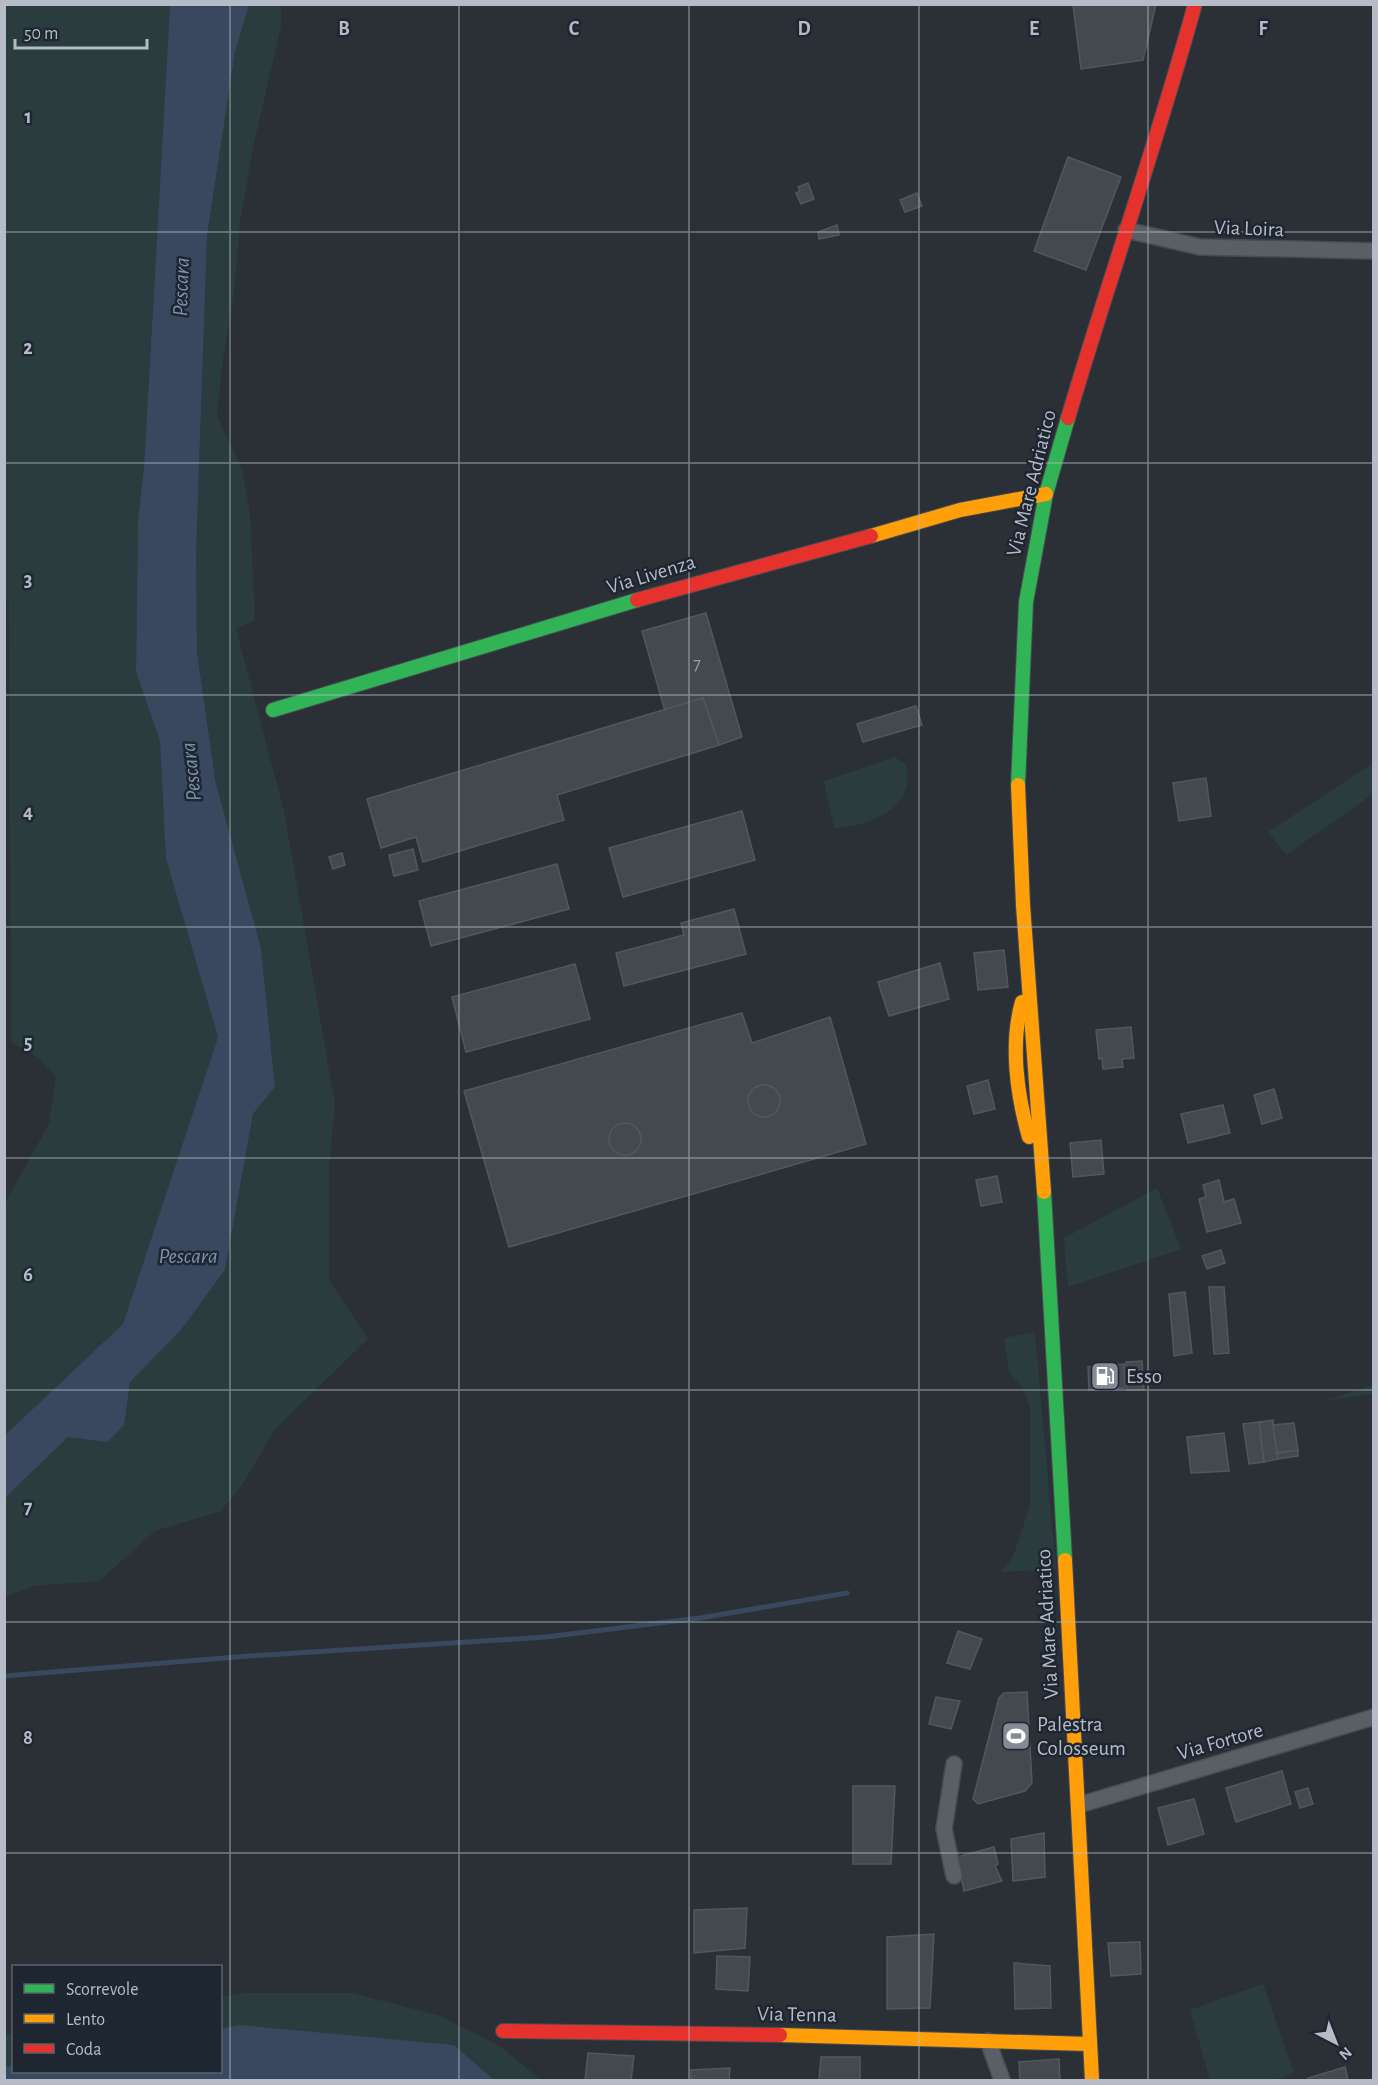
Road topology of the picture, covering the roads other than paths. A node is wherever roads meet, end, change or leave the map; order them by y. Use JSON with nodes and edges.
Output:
{"nodes":[{"id":1,"x":1195,"y":4,"type":"edge"},
{"id":2,"x":1126,"y":230,"type":"junction"},
{"id":3,"x":1374,"y":251,"type":"edge"},
{"id":4,"x":1046,"y":494,"type":"junction"},
{"id":5,"x":273,"y":710,"type":"dead end"},
{"id":6,"x":1025,"y":1049,"type":"junction"},
{"id":7,"x":1042,"y":1165,"type":"junction"},
{"id":8,"x":1374,"y":1717,"type":"edge"},
{"id":9,"x":954,"y":1764,"type":"dead end"},
{"id":10,"x":1079,"y":1805,"type":"junction"},
{"id":11,"x":954,"y":1876,"type":"dead end"},
{"id":12,"x":503,"y":2031,"type":"dead end"},
{"id":13,"x":988,"y":2041,"type":"junction"},
{"id":14,"x":1089,"y":2044,"type":"junction"},
{"id":15,"x":1002,"y":2080,"type":"edge"},
{"id":16,"x":1092,"y":2080,"type":"edge"}],
"edges":[{"from":1,"to":2,"type":"main road","name":"Via Mare Adriatico"},
{"from":2,"to":3,"type":"street","name":"Via Loira"},
{"from":2,"to":4,"type":"main road","name":"Via Mare Adriatico"},
{"from":4,"to":5,"type":"main road","name":"Via Livenza"},
{"from":4,"to":6,"type":"main road","name":"Via Mare Adriatico"},
{"from":6,"to":7,"type":"main road","name":"Via Mare Adriatico"},
{"from":6,"to":7,"type":"main road","name":"Via Mare Adriatico"},
{"from":7,"to":10,"type":"main road","name":"Via Mare Adriatico"},
{"from":8,"to":10,"type":"street","name":"Via Fortore"},
{"from":9,"to":11,"type":"street"},
{"from":10,"to":14,"type":"main road","name":"Via Mare Adriatico"},
{"from":12,"to":13,"type":"main road","name":"Via Tenna"},
{"from":13,"to":14,"type":"main road","name":"Via Tenna"},
{"from":13,"to":15,"type":"street"},
{"from":14,"to":16,"type":"main road","name":"Via Mare Adriatico"}]}
